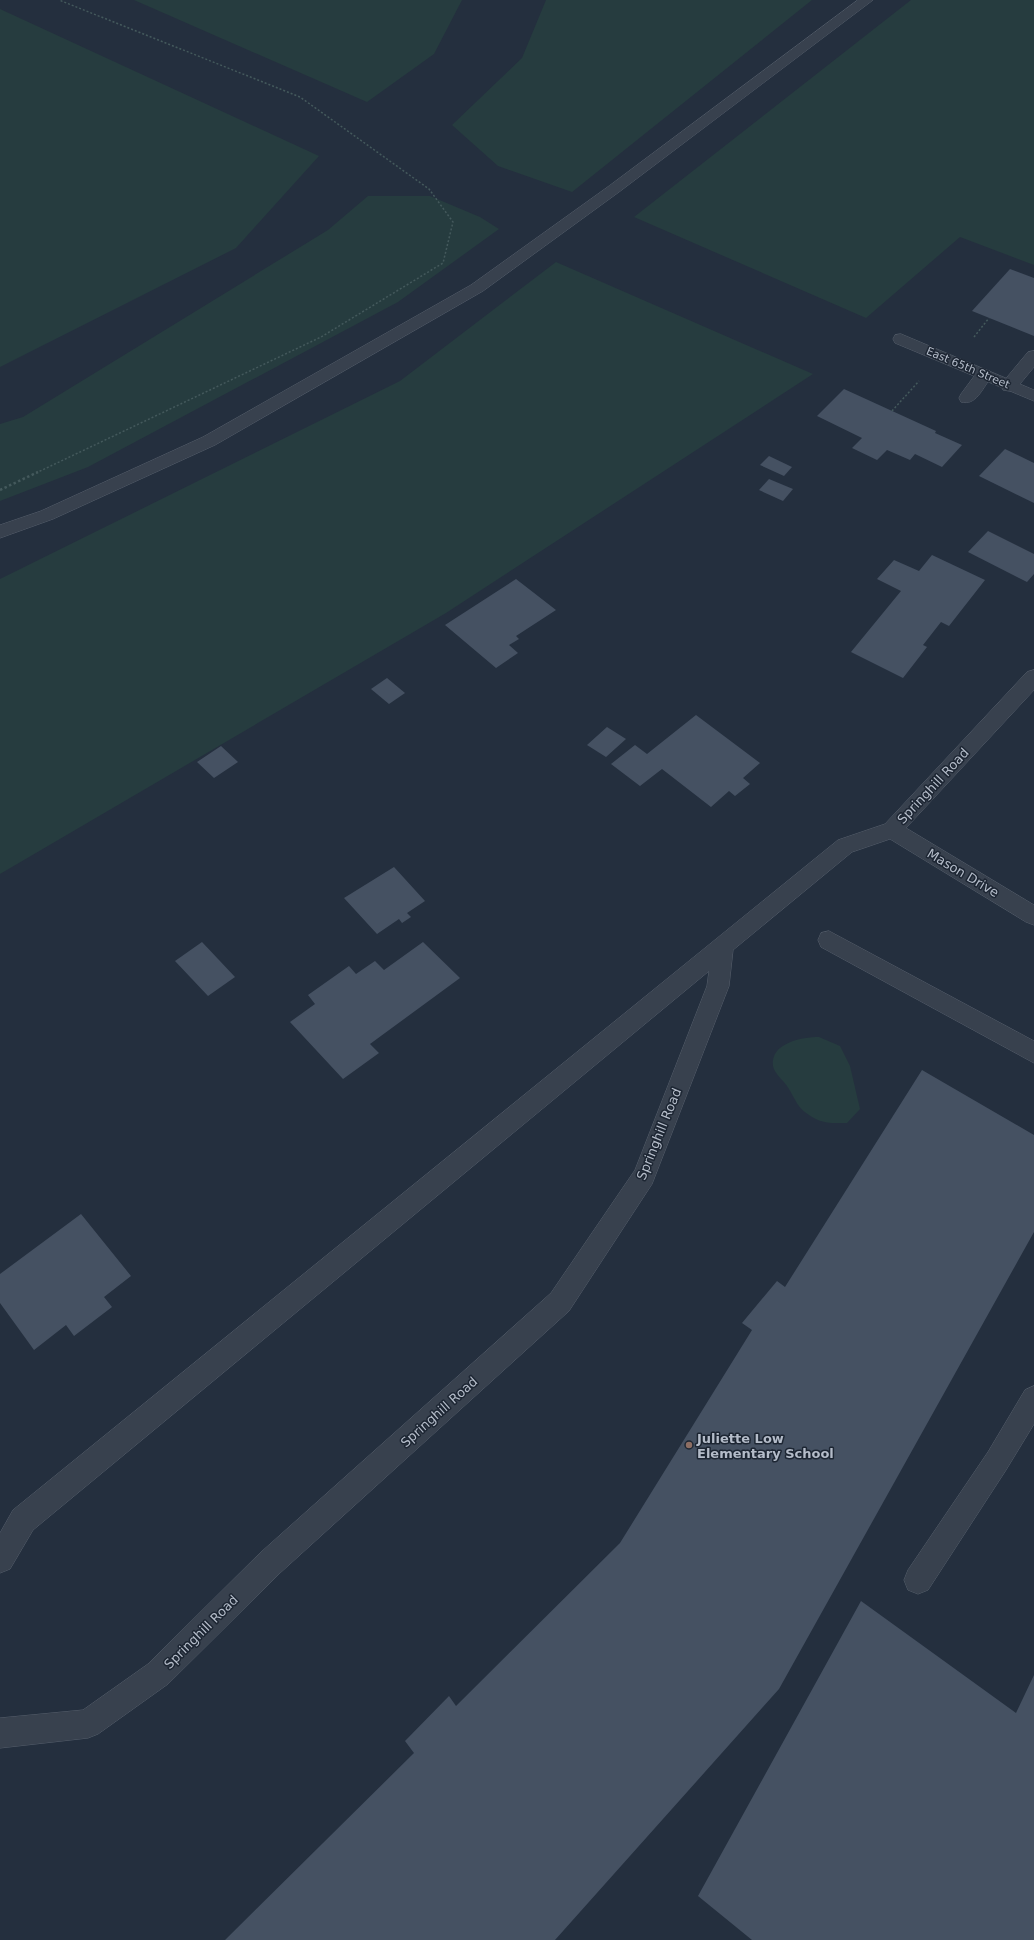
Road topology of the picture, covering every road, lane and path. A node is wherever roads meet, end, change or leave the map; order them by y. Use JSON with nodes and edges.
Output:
{"nodes":[{"id":1,"x":59,"y":0,"type":"edge"},
{"id":2,"x":866,"y":0,"type":"edge"},
{"id":3,"x":901,"y":339,"type":"dead end"},
{"id":4,"x":940,"y":356,"type":"junction"},
{"id":5,"x":1034,"y":356,"type":"edge"},
{"id":6,"x":984,"y":375,"type":"junction"},
{"id":7,"x":1008,"y":386,"type":"junction"},
{"id":8,"x":1034,"y":396,"type":"edge"},
{"id":9,"x":967,"y":398,"type":"dead end"},
{"id":10,"x":892,"y":411,"type":"dead end"},
{"id":11,"x":0,"y":490,"type":"edge"},
{"id":12,"x":0,"y":532,"type":"edge"},
{"id":13,"x":1034,"y":677,"type":"edge"},
{"id":14,"x":892,"y":830,"type":"junction"},
{"id":15,"x":1034,"y":916,"type":"edge"},
{"id":16,"x":829,"y":940,"type":"dead end"},
{"id":17,"x":723,"y":946,"type":"junction"},
{"id":18,"x":1034,"y":1053,"type":"edge"},
{"id":19,"x":1034,"y":1399,"type":"edge"},
{"id":20,"x":0,"y":1559,"type":"edge"},
{"id":21,"x":918,"y":1580,"type":"dead end"},
{"id":22,"x":0,"y":1733,"type":"edge"}],
"edges":[{"from":1,"to":11,"type":"path"},
{"from":2,"to":12,"type":"street"},
{"from":3,"to":4,"type":"street","name":"East 65th Street"},
{"from":4,"to":6,"type":"street","name":"East 65th Street"},
{"from":4,"to":10,"type":"path"},
{"from":5,"to":7,"type":"street"},
{"from":6,"to":7,"type":"street","name":"East 65th Street"},
{"from":6,"to":9,"type":"street"},
{"from":7,"to":8,"type":"street","name":"East 65th Street"},
{"from":13,"to":14,"type":"street","name":"Springhill Road"},
{"from":14,"to":15,"type":"street","name":"Mason Drive"},
{"from":14,"to":17,"type":"street","name":"Springhill Road"},
{"from":16,"to":18,"type":"street"},
{"from":17,"to":20,"type":"street","name":"Springhill Road"},
{"from":17,"to":22,"type":"street","name":"Springhill Road"},
{"from":19,"to":21,"type":"street"}]}
